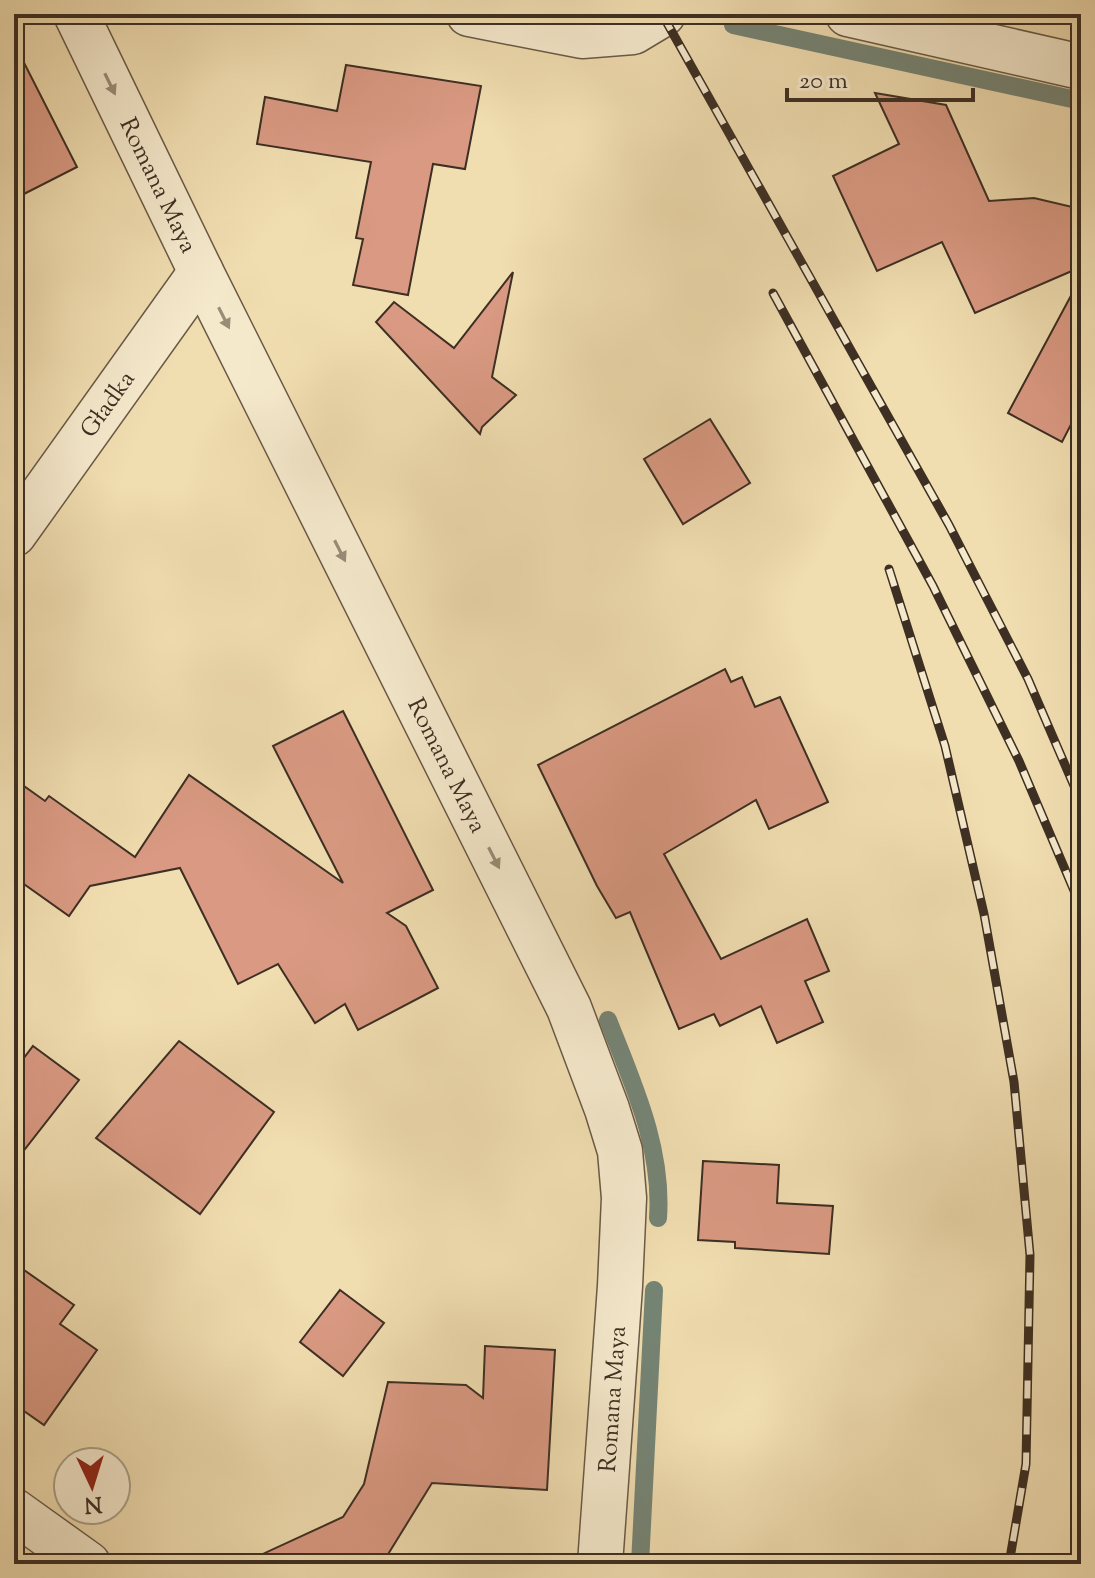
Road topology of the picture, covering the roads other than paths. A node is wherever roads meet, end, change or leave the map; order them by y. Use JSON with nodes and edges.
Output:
{"nodes":[{"id":1,"x":76,"y":14,"type":"edge"},
{"id":2,"x":469,"y":14,"type":"edge"},
{"id":3,"x":663,"y":14,"type":"edge"},
{"id":4,"x":848,"y":14,"type":"edge"},
{"id":5,"x":1081,"y":67,"type":"edge"},
{"id":6,"x":201,"y":272,"type":"junction"},
{"id":7,"x":14,"y":534,"type":"edge"},
{"id":8,"x":14,"y":1511,"type":"edge"},
{"id":9,"x":69,"y":1559,"type":"edge"},
{"id":10,"x":600,"y":1564,"type":"edge"}],
"edges":[{"from":1,"to":6,"type":"street","name":"Romana Maya","one_way":true},
{"from":2,"to":3,"type":"street"},
{"from":4,"to":5,"type":"street"},
{"from":6,"to":7,"type":"street","name":"Gładka"},
{"from":6,"to":10,"type":"street","name":"Romana Maya","one_way":true},
{"from":8,"to":9,"type":"street"}]}
